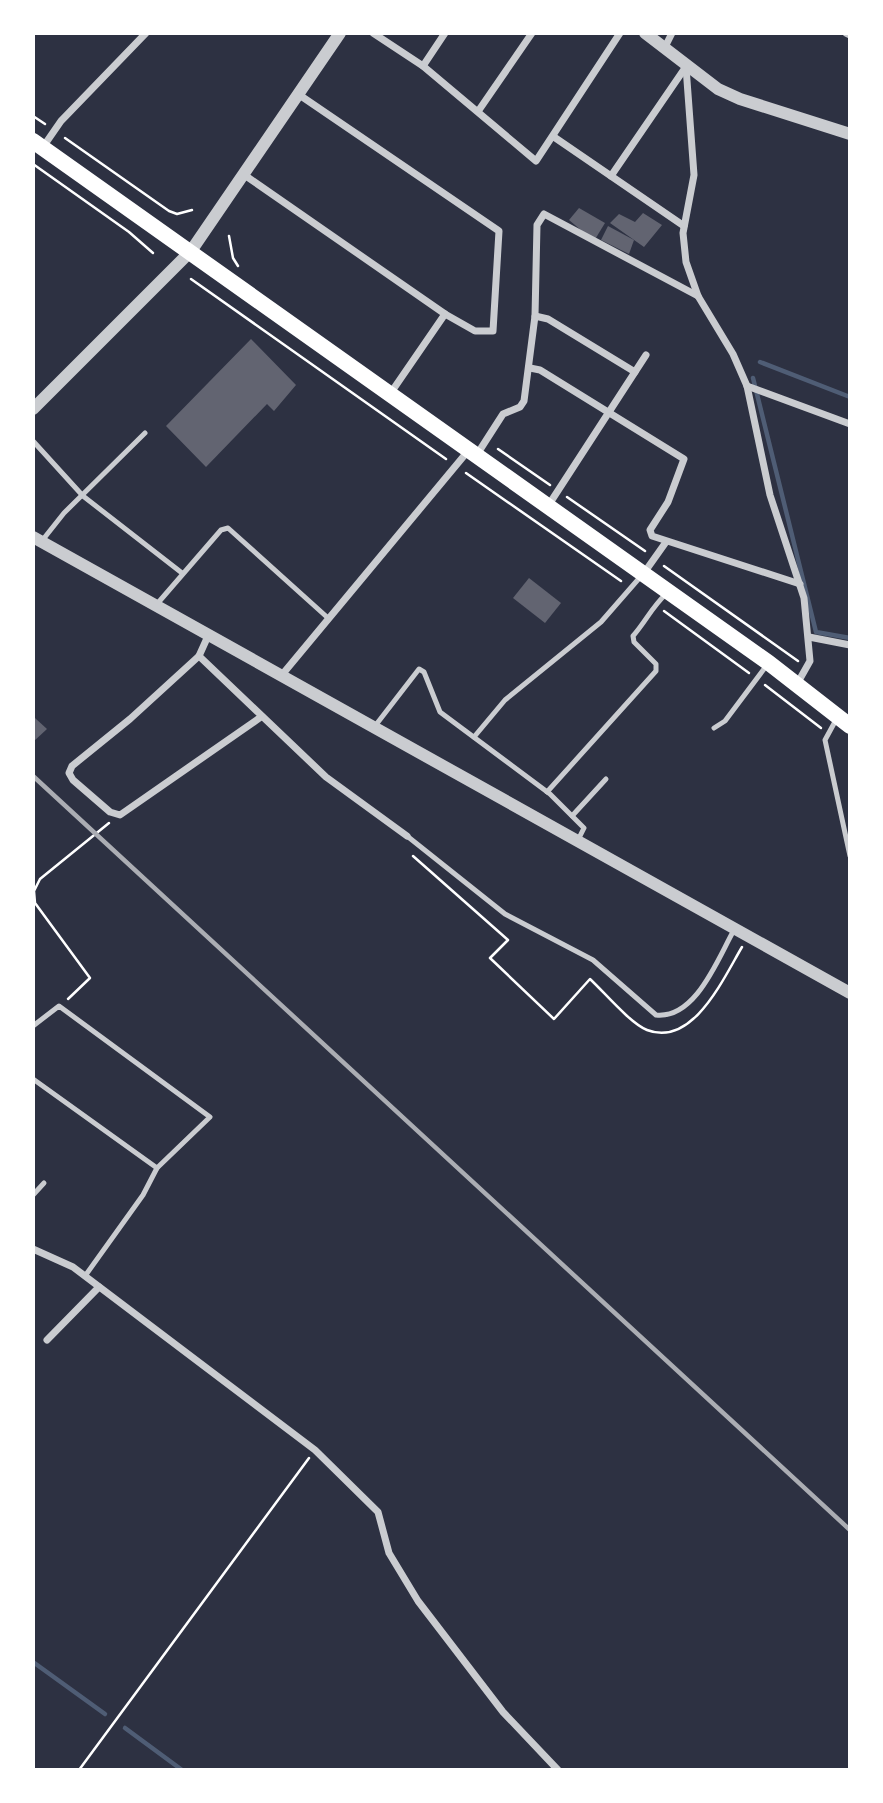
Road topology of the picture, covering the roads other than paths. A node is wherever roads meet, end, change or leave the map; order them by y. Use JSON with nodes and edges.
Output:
{"nodes":[{"id":1,"x":146,"y":33,"type":"edge"},
{"id":2,"x":340,"y":33,"type":"edge"},
{"id":3,"x":373,"y":33,"type":"edge"},
{"id":4,"x":445,"y":33,"type":"edge"},
{"id":5,"x":532,"y":33,"type":"edge"},
{"id":6,"x":620,"y":33,"type":"edge"},
{"id":7,"x":645,"y":33,"type":"edge"},
{"id":8,"x":672,"y":33,"type":"edge"},
{"id":9,"x":663,"y":49,"type":"junction"},
{"id":10,"x":423,"y":66,"type":"junction"},
{"id":11,"x":686,"y":67,"type":"junction"},
{"id":12,"x":298,"y":94,"type":"junction"},
{"id":13,"x":479,"y":110,"type":"junction"},
{"id":14,"x":850,"y":134,"type":"edge"},
{"id":15,"x":554,"y":137,"type":"junction"},
{"id":16,"x":38,"y":145,"type":"edge"},
{"id":17,"x":243,"y":174,"type":"junction"},
{"id":18,"x":611,"y":176,"type":"junction"},
{"id":19,"x":684,"y":226,"type":"junction"},
{"id":20,"x":191,"y":251,"type":"junction"},
{"id":21,"x":698,"y":296,"type":"junction"},
{"id":22,"x":446,"y":314,"type":"junction"},
{"id":23,"x":535,"y":316,"type":"junction"},
{"id":24,"x":646,"y":355,"type":"dead end"},
{"id":25,"x":530,"y":368,"type":"junction"},
{"id":26,"x":635,"y":372,"type":"junction"},
{"id":27,"x":747,"y":386,"type":"junction"},
{"id":28,"x":389,"y":395,"type":"junction"},
{"id":29,"x":33,"y":409,"type":"edge"},
{"id":30,"x":610,"y":415,"type":"junction"},
{"id":31,"x":850,"y":424,"type":"edge"},
{"id":32,"x":145,"y":433,"type":"dead end"},
{"id":33,"x":33,"y":441,"type":"edge"},
{"id":34,"x":472,"y":453,"type":"junction"},
{"id":35,"x":82,"y":494,"type":"junction"},
{"id":36,"x":548,"y":506,"type":"junction"},
{"id":37,"x":37,"y":540,"type":"edge"},
{"id":38,"x":666,"y":542,"type":"junction"},
{"id":39,"x":182,"y":573,"type":"junction"},
{"id":40,"x":644,"y":574,"type":"junction"},
{"id":41,"x":800,"y":584,"type":"junction"},
{"id":42,"x":668,"y":592,"type":"junction"},
{"id":43,"x":156,"y":607,"type":"junction"},
{"id":44,"x":328,"y":618,"type":"junction"},
{"id":45,"x":208,"y":636,"type":"junction"},
{"id":46,"x":809,"y":637,"type":"junction"},
{"id":47,"x":850,"y":645,"type":"edge"},
{"id":48,"x":199,"y":656,"type":"junction"},
{"id":49,"x":769,"y":663,"type":"junction"},
{"id":50,"x":281,"y":676,"type":"junction"},
{"id":51,"x":797,"y":684,"type":"junction"},
{"id":52,"x":261,"y":717,"type":"junction"},
{"id":53,"x":844,"y":721,"type":"edge"},
{"id":54,"x":373,"y":728,"type":"junction"},
{"id":55,"x":714,"y":728,"type":"dead end"},
{"id":56,"x":474,"y":737,"type":"junction"},
{"id":57,"x":607,"y":779,"type":"dead end"},
{"id":58,"x":547,"y":792,"type":"junction"},
{"id":59,"x":572,"y":816,"type":"junction"},
{"id":60,"x":407,"y":836,"type":"joint"},
{"id":61,"x":578,"y":841,"type":"junction"},
{"id":62,"x":850,"y":856,"type":"edge"},
{"id":63,"x":735,"y":928,"type":"junction"},
{"id":64,"x":850,"y":993,"type":"edge"},
{"id":65,"x":33,"y":1026,"type":"edge"},
{"id":66,"x":33,"y":1079,"type":"edge"},
{"id":67,"x":157,"y":1168,"type":"junction"},
{"id":68,"x":44,"y":1182,"type":"dead end"},
{"id":69,"x":33,"y":1195,"type":"edge"},
{"id":70,"x":33,"y":1249,"type":"edge"},
{"id":71,"x":85,"y":1276,"type":"junction"},
{"id":72,"x":99,"y":1287,"type":"junction"},
{"id":73,"x":47,"y":1340,"type":"dead end"},
{"id":74,"x":558,"y":1770,"type":"edge"}],
"edges":[{"from":1,"to":16,"type":"street"},
{"from":2,"to":12,"type":"street"},
{"from":3,"to":10,"type":"street"},
{"from":4,"to":10,"type":"street"},
{"from":5,"to":13,"type":"street"},
{"from":6,"to":15,"type":"street"},
{"from":7,"to":9,"type":"street"},
{"from":8,"to":9,"type":"street"},
{"from":9,"to":11,"type":"street"},
{"from":10,"to":13,"type":"street"},
{"from":11,"to":14,"type":"street"},
{"from":11,"to":18,"type":"street"},
{"from":11,"to":19,"type":"street"},
{"from":12,"to":17,"type":"street"},
{"from":12,"to":22,"type":"street"},
{"from":13,"to":15,"type":"street"},
{"from":15,"to":18,"type":"street"},
{"from":16,"to":20,"type":"main road"},
{"from":17,"to":20,"type":"street"},
{"from":17,"to":22,"type":"street"},
{"from":18,"to":19,"type":"street"},
{"from":19,"to":21,"type":"street"},
{"from":20,"to":28,"type":"main road"},
{"from":20,"to":29,"type":"street"},
{"from":21,"to":23,"type":"street"},
{"from":21,"to":27,"type":"street"},
{"from":22,"to":28,"type":"street"},
{"from":23,"to":25,"type":"street"},
{"from":23,"to":26,"type":"street"},
{"from":24,"to":26,"type":"street"},
{"from":25,"to":30,"type":"street"},
{"from":25,"to":34,"type":"street"},
{"from":26,"to":30,"type":"street"},
{"from":27,"to":31,"type":"street"},
{"from":27,"to":41,"type":"street"},
{"from":28,"to":34,"type":"main road"},
{"from":30,"to":36,"type":"street"},
{"from":30,"to":38,"type":"street"},
{"from":32,"to":35,"type":"lane"},
{"from":33,"to":35,"type":"lane"},
{"from":34,"to":36,"type":"main road"},
{"from":34,"to":44,"type":"street"},
{"from":35,"to":37,"type":"lane"},
{"from":35,"to":39,"type":"lane"},
{"from":36,"to":40,"type":"main road"},
{"from":37,"to":43,"type":"street"},
{"from":38,"to":40,"type":"street"},
{"from":38,"to":41,"type":"street"},
{"from":39,"to":43,"type":"lane"},
{"from":39,"to":44,"type":"lane"},
{"from":40,"to":42,"type":"main road"},
{"from":40,"to":56,"type":"lane"},
{"from":41,"to":46,"type":"street"},
{"from":42,"to":49,"type":"main road"},
{"from":42,"to":58,"type":"lane"},
{"from":43,"to":45,"type":"street"},
{"from":44,"to":50,"type":"street"},
{"from":45,"to":48,"type":"street"},
{"from":45,"to":50,"type":"street"},
{"from":46,"to":47,"type":"street"},
{"from":46,"to":51,"type":"street"},
{"from":48,"to":52,"type":"street"},
{"from":48,"to":52,"type":"street"},
{"from":49,"to":51,"type":"main road"},
{"from":49,"to":55,"type":"lane"},
{"from":50,"to":54,"type":"street"},
{"from":51,"to":53,"type":"main road"},
{"from":52,"to":60,"type":"street"},
{"from":53,"to":62,"type":"lane"},
{"from":54,"to":56,"type":"lane"},
{"from":54,"to":61,"type":"street"},
{"from":56,"to":58,"type":"lane"},
{"from":57,"to":59,"type":"lane"},
{"from":58,"to":59,"type":"lane"},
{"from":59,"to":61,"type":"lane"},
{"from":60,"to":63,"type":"lane"},
{"from":61,"to":63,"type":"street"},
{"from":63,"to":64,"type":"street"},
{"from":65,"to":67,"type":"lane"},
{"from":66,"to":67,"type":"lane"},
{"from":67,"to":71,"type":"lane"},
{"from":68,"to":69,"type":"lane"},
{"from":70,"to":71,"type":"street"},
{"from":71,"to":72,"type":"street"},
{"from":72,"to":73,"type":"street"},
{"from":72,"to":74,"type":"street"}]}
